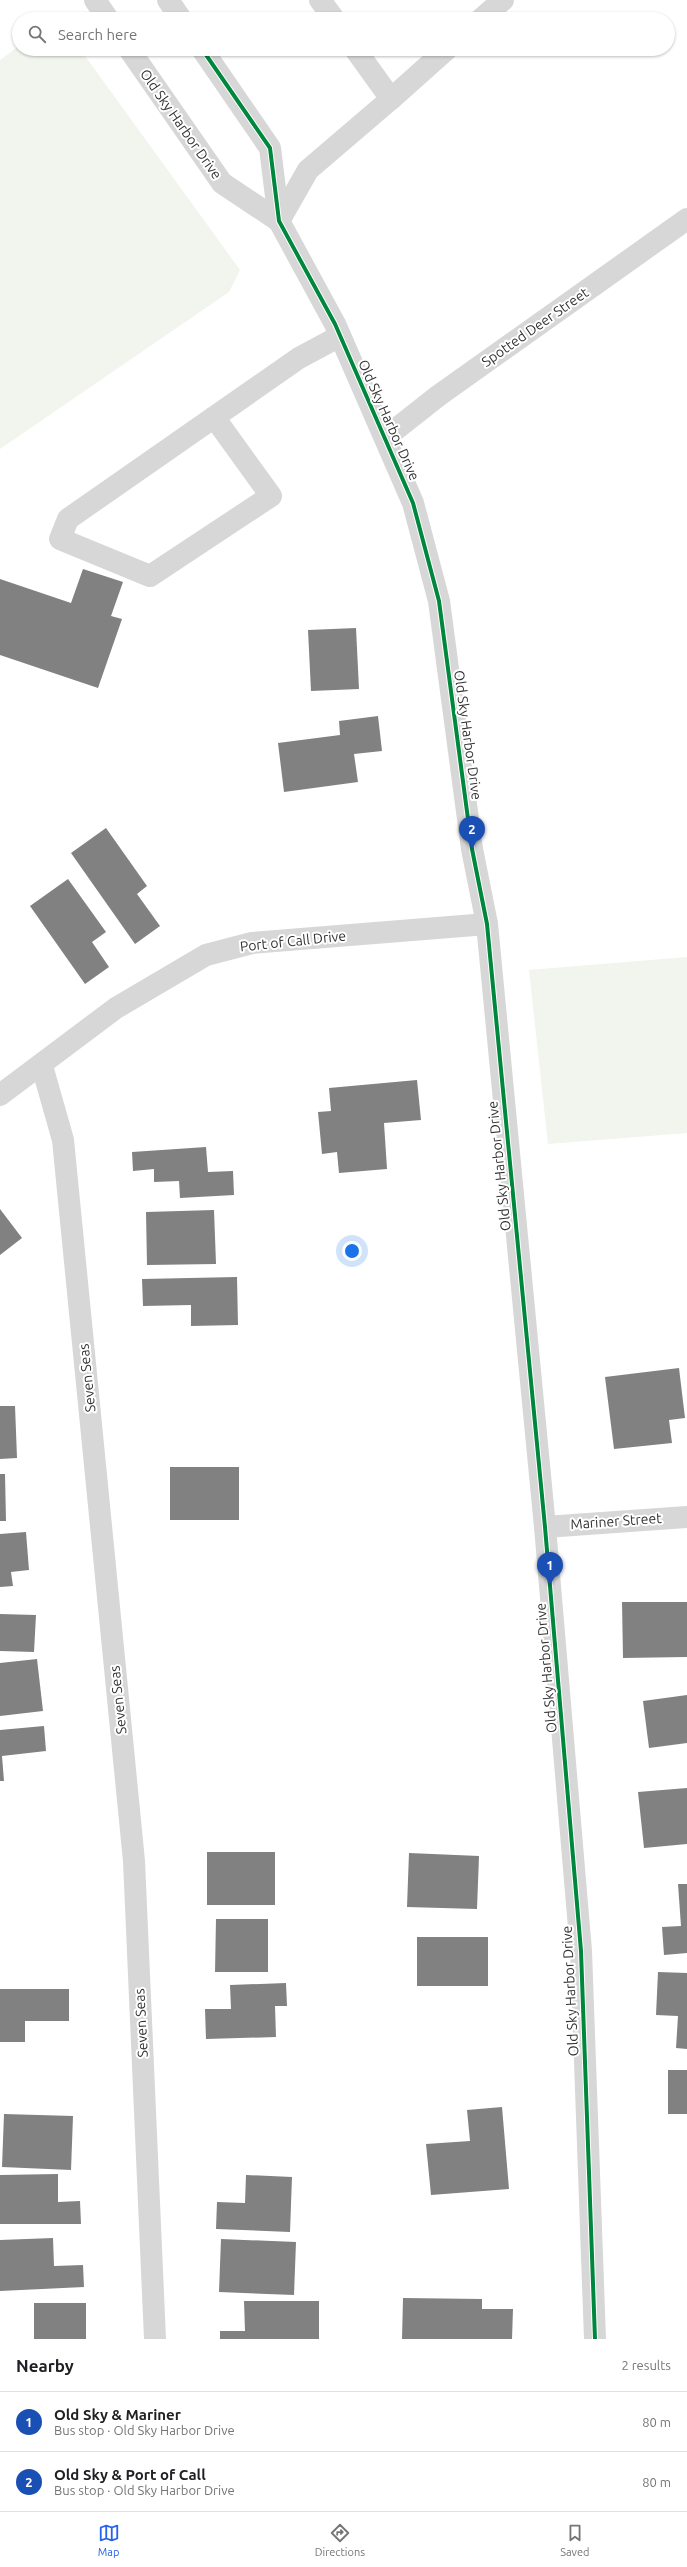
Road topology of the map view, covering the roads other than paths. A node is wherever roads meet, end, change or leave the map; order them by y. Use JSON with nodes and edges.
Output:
{"nodes":[{"id":1,"x":95,"y":0,"type":"edge"},
{"id":2,"x":168,"y":0,"type":"edge"},
{"id":3,"x":320,"y":0,"type":"edge"},
{"id":4,"x":503,"y":0,"type":"edge"},
{"id":5,"x":103,"y":12,"type":"edge"},
{"id":6,"x":176,"y":12,"type":"edge"},
{"id":7,"x":329,"y":12,"type":"edge"},
{"id":8,"x":489,"y":12,"type":"edge"},
{"id":9,"x":134,"y":56,"type":"edge"},
{"id":10,"x":207,"y":56,"type":"edge"},
{"id":11,"x":360,"y":56,"type":"edge"},
{"id":12,"x":439,"y":56,"type":"edge"},
{"id":13,"x":390,"y":99,"type":"junction"},
{"id":14,"x":687,"y":219,"type":"edge"},
{"id":15,"x":279,"y":220,"type":"junction"},
{"id":16,"x":340,"y":336,"type":"junction"},
{"id":17,"x":214,"y":417,"type":"junction"},
{"id":18,"x":386,"y":437,"type":"junction"},
{"id":19,"x":487,"y":924,"type":"junction"},
{"id":20,"x":42,"y":1066,"type":"junction"},
{"id":21,"x":0,"y":1096,"type":"edge"},
{"id":22,"x":687,"y":1517,"type":"edge"},
{"id":23,"x":545,"y":1527,"type":"junction"},
{"id":24,"x":155,"y":2339,"type":"edge"},
{"id":25,"x":595,"y":2339,"type":"edge"}],
"edges":[{"from":1,"to":5,"type":"street"},
{"from":2,"to":6,"type":"street"},
{"from":3,"to":7,"type":"street"},
{"from":4,"to":8,"type":"street"},
{"from":9,"to":15,"type":"street","name":"Old Sky Harbor Drive"},
{"from":10,"to":15,"type":"street","name":"Old Sky Harbor Drive"},
{"from":11,"to":13,"type":"street"},
{"from":12,"to":13,"type":"street"},
{"from":13,"to":15,"type":"street"},
{"from":14,"to":18,"type":"street","name":"Spotted Deer Street"},
{"from":15,"to":16,"type":"street","name":"Old Sky Harbor Drive"},
{"from":16,"to":17,"type":"street"},
{"from":16,"to":18,"type":"street","name":"Old Sky Harbor Drive"},
{"from":17,"to":17,"type":"street"},
{"from":18,"to":19,"type":"street","name":"Old Sky Harbor Drive"},
{"from":19,"to":20,"type":"street","name":"Port of Call Drive"},
{"from":19,"to":23,"type":"street","name":"Old Sky Harbor Drive"},
{"from":20,"to":21,"type":"street","name":"Port of Call Drive"},
{"from":20,"to":24,"type":"street","name":"Seven Seas"},
{"from":22,"to":23,"type":"street","name":"Mariner Street"},
{"from":23,"to":25,"type":"street","name":"Old Sky Harbor Drive"}]}
